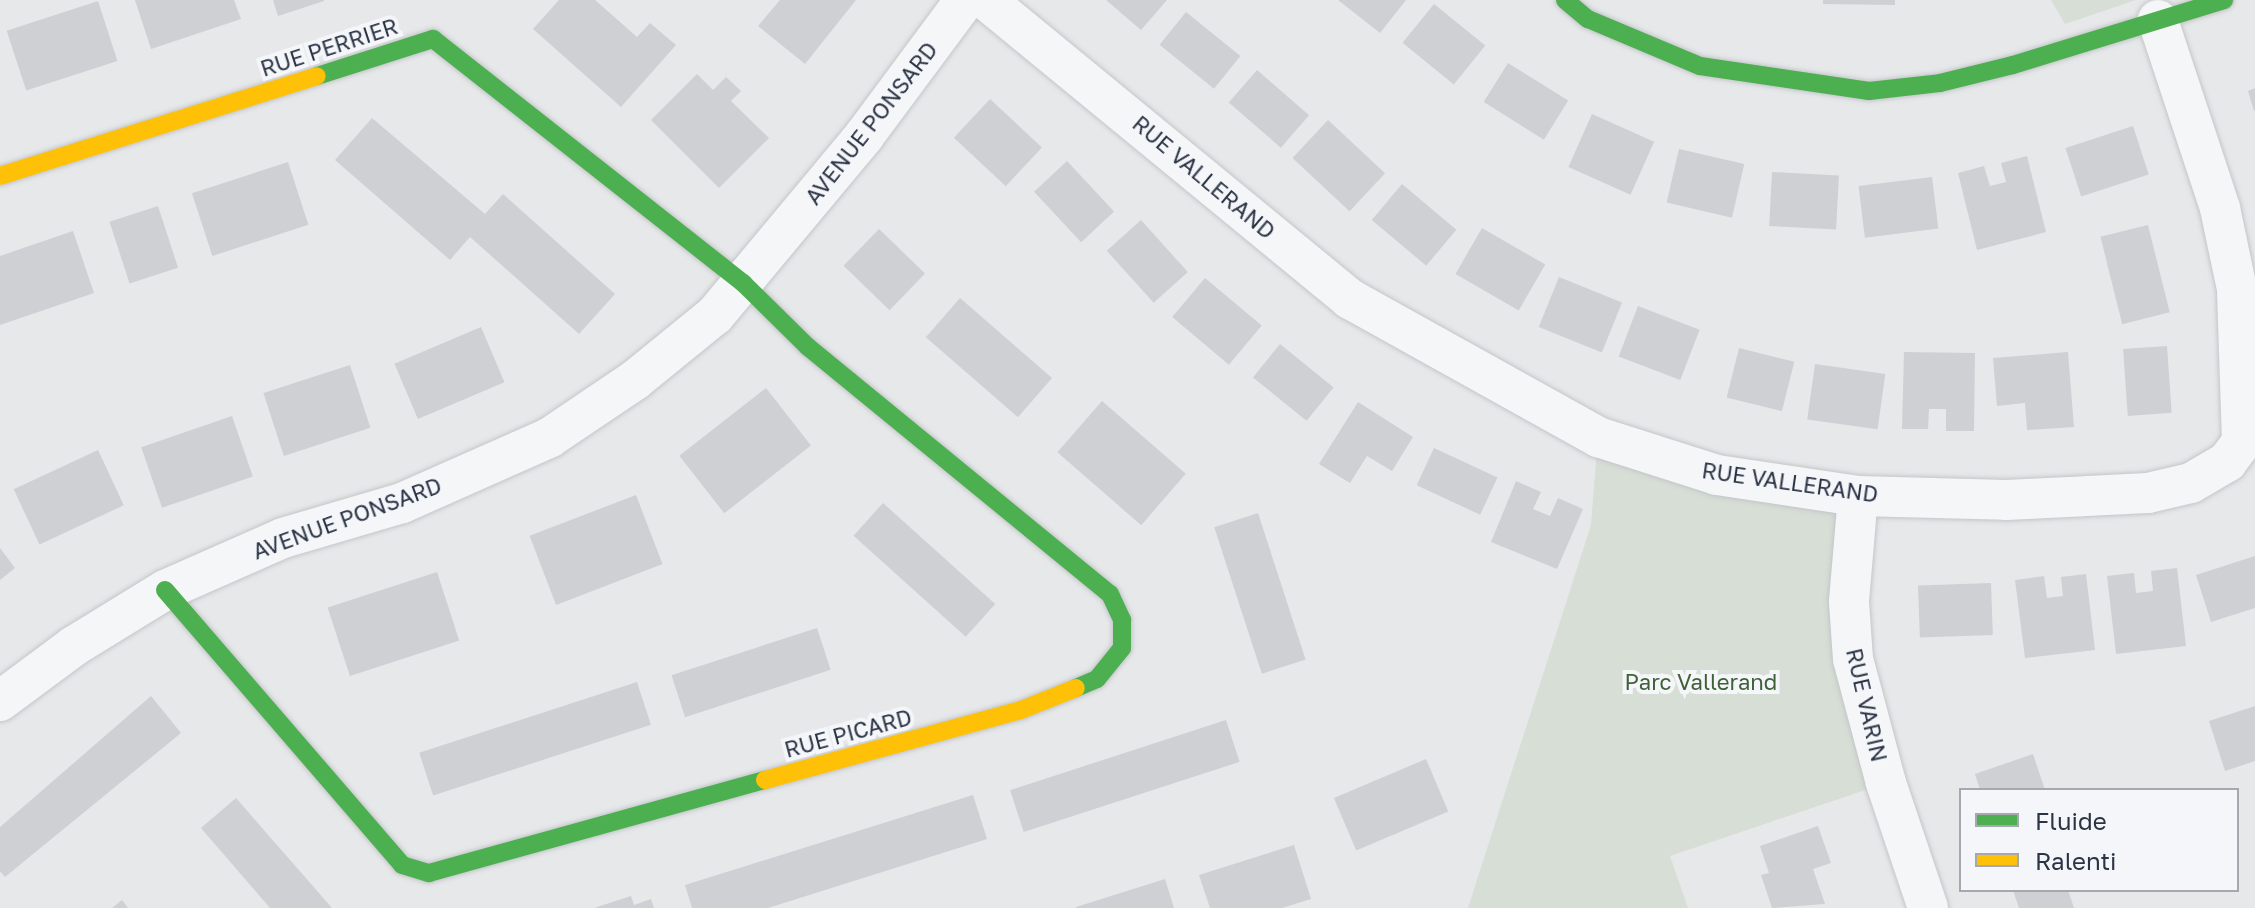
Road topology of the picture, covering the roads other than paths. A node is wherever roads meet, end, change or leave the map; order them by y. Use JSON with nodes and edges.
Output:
{"nodes":[{"id":1,"x":965,"y":0,"type":"edge"},
{"id":2,"x":986,"y":0,"type":"edge"},
{"id":3,"x":1565,"y":0,"type":"edge"},
{"id":4,"x":2224,"y":0,"type":"edge"},
{"id":5,"x":2158,"y":20,"type":"junction"},
{"id":6,"x":0,"y":176,"type":"edge"},
{"id":7,"x":743,"y":283,"type":"junction"},
{"id":8,"x":1858,"y":496,"type":"junction"},
{"id":9,"x":165,"y":590,"type":"junction"},
{"id":10,"x":0,"y":701,"type":"edge"},
{"id":11,"x":1928,"y":908,"type":"edge"}],
"edges":[{"from":1,"to":7,"type":"street","name":"AVENUE PONSARD"},
{"from":2,"to":8,"type":"street","name":"RUE VALLERAND"},
{"from":3,"to":5,"type":"street"},
{"from":4,"to":5,"type":"street"},
{"from":5,"to":8,"type":"street","name":"RUE VALLERAND"},
{"from":6,"to":7,"type":"street","name":"RUE PERRIER"},
{"from":7,"to":9,"type":"street","name":"AVENUE PONSARD"},
{"from":7,"to":9,"type":"street","name":"RUE PICARD"},
{"from":8,"to":11,"type":"street","name":"RUE VARIN"},
{"from":9,"to":10,"type":"street","name":"AVENUE PONSARD"}]}
